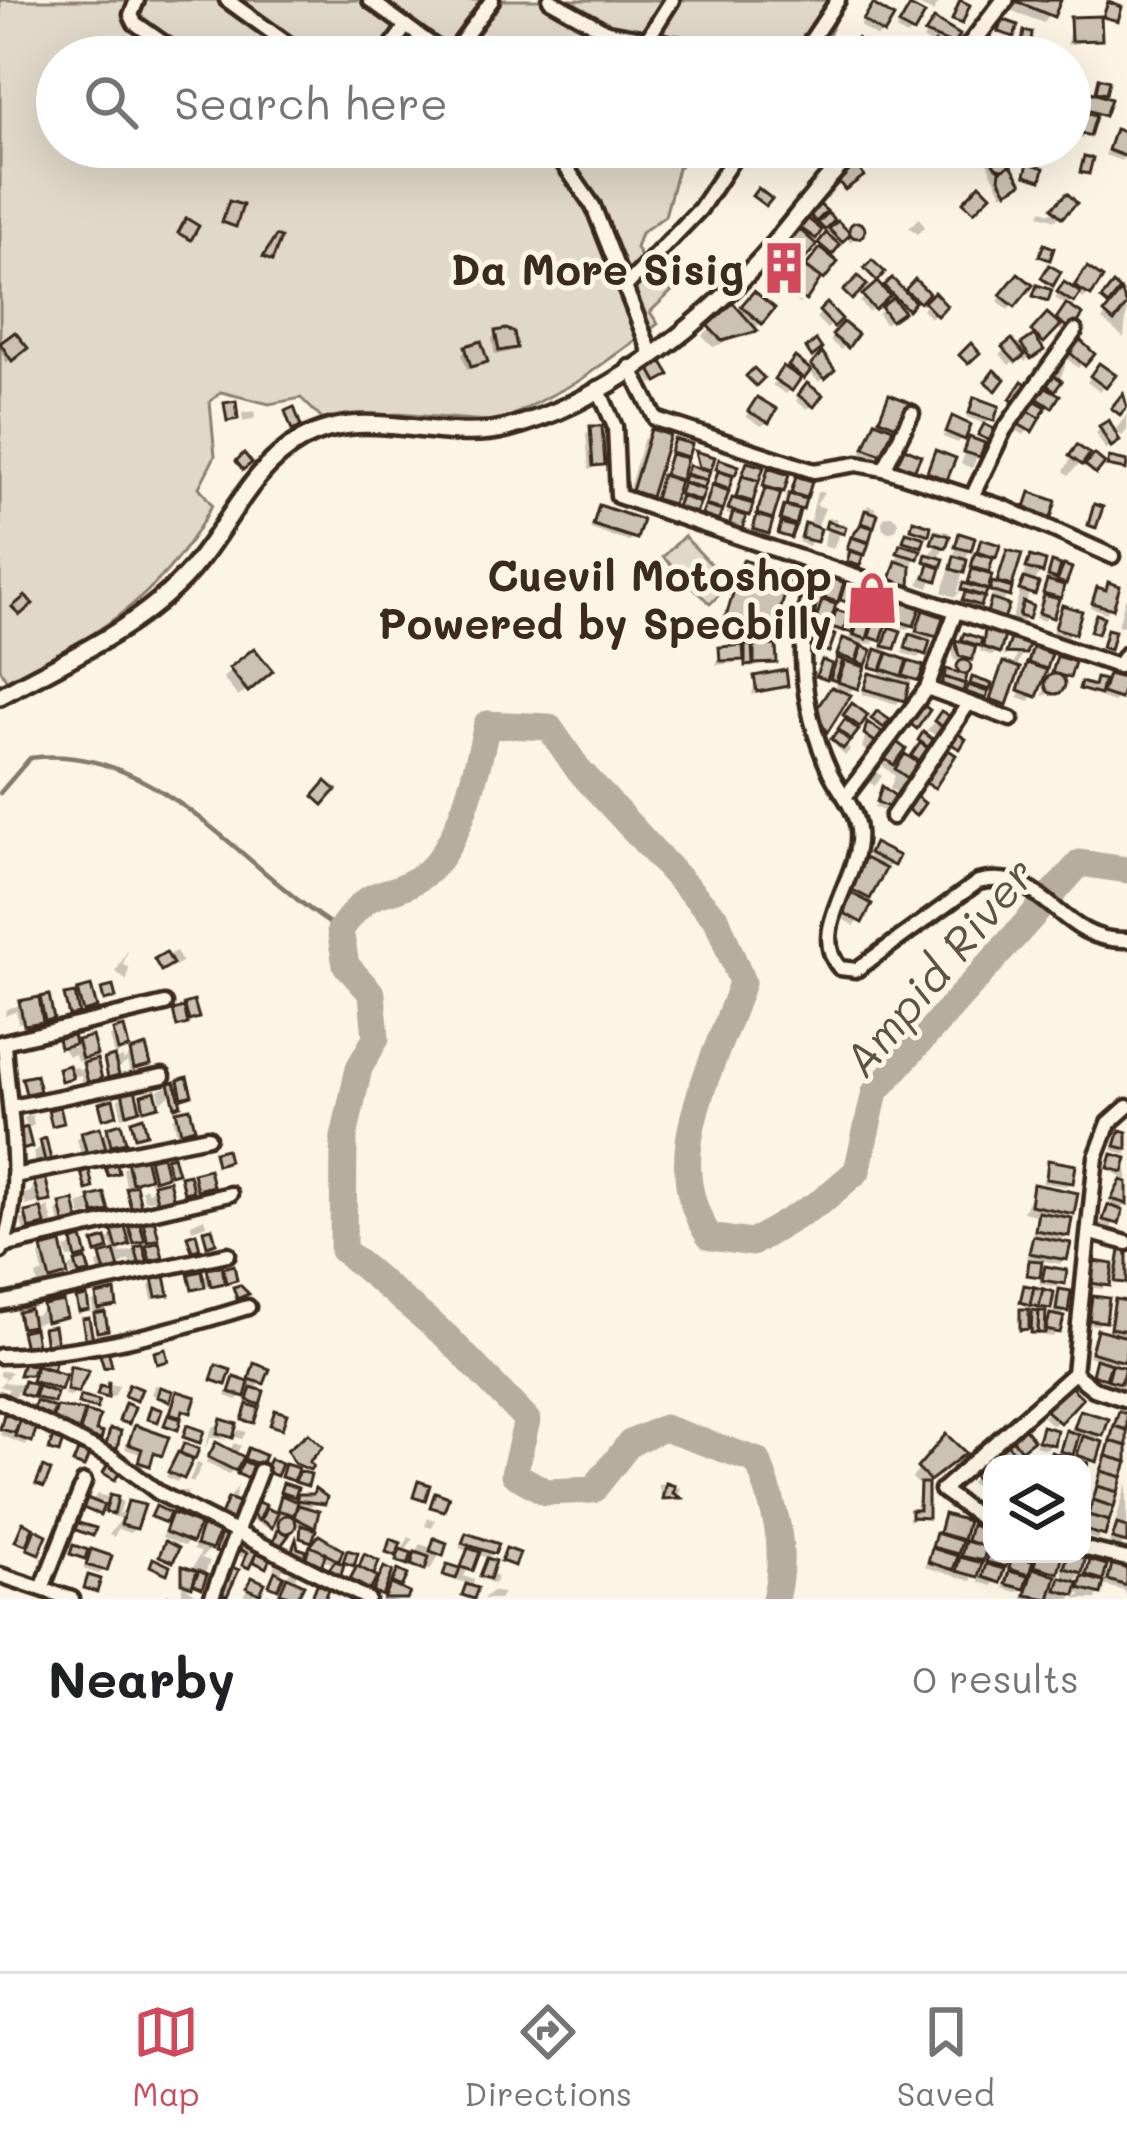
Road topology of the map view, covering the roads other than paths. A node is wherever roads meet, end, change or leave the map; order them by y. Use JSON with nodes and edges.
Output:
{"nodes":[{"id":1,"x":137,"y":0,"type":"edge"},
{"id":2,"x":227,"y":0,"type":"edge"},
{"id":3,"x":370,"y":0,"type":"edge"},
{"id":4,"x":492,"y":0,"type":"edge"},
{"id":5,"x":550,"y":0,"type":"edge"},
{"id":6,"x":586,"y":0,"type":"edge"},
{"id":7,"x":672,"y":0,"type":"edge"},
{"id":8,"x":819,"y":0,"type":"edge"},
{"id":9,"x":1005,"y":0,"type":"edge"},
{"id":10,"x":835,"y":4,"type":"edge"},
{"id":11,"x":576,"y":14,"type":"junction"},
{"id":12,"x":406,"y":26,"type":"junction"},
{"id":13,"x":153,"y":36,"type":"edge"},
{"id":14,"x":277,"y":36,"type":"edge"},
{"id":15,"x":399,"y":36,"type":"edge"},
{"id":16,"x":420,"y":36,"type":"edge"},
{"id":17,"x":465,"y":36,"type":"edge"},
{"id":18,"x":621,"y":36,"type":"edge"},
{"id":19,"x":649,"y":36,"type":"edge"},
{"id":20,"x":814,"y":36,"type":"edge"},
{"id":21,"x":977,"y":36,"type":"edge"},
{"id":22,"x":569,"y":168,"type":"edge"},
{"id":23,"x":726,"y":168,"type":"edge"},
{"id":24,"x":840,"y":168,"type":"edge"},
{"id":25,"x":625,"y":287,"type":"junction"},
{"id":26,"x":1075,"y":332,"type":"dead end"},
{"id":27,"x":651,"y":353,"type":"junction"},
{"id":28,"x":630,"y":367,"type":"junction"},
{"id":29,"x":598,"y":388,"type":"junction"},
{"id":30,"x":912,"y":413,"type":"dead end"},
{"id":31,"x":884,"y":469,"type":"junction"},
{"id":32,"x":972,"y":497,"type":"junction"},
{"id":33,"x":1112,"y":556,"type":"dead end"},
{"id":34,"x":816,"y":563,"type":"junction"},
{"id":35,"x":956,"y":611,"type":"junction"},
{"id":36,"x":1127,"y":652,"type":"edge"},
{"id":37,"x":927,"y":688,"type":"junction"},
{"id":38,"x":0,"y":695,"type":"edge"},
{"id":39,"x":966,"y":707,"type":"junction"},
{"id":40,"x":1011,"y":718,"type":"dead end"},
{"id":41,"x":845,"y":796,"type":"junction"},
{"id":42,"x":892,"y":817,"type":"dead end"},
{"id":43,"x":1127,"y":940,"type":"edge"},
{"id":44,"x":165,"y":1004,"type":"dead end"},
{"id":45,"x":2,"y":1043,"type":"edge"},
{"id":46,"x":163,"y":1076,"type":"dead end"},
{"id":47,"x":11,"y":1107,"type":"junction"},
{"id":48,"x":1127,"y":1107,"type":"edge"},
{"id":49,"x":208,"y":1137,"type":"dead end"},
{"id":50,"x":14,"y":1176,"type":"junction"},
{"id":51,"x":230,"y":1194,"type":"dead end"},
{"id":52,"x":1091,"y":1233,"type":"junction"},
{"id":53,"x":1127,"y":1243,"type":"edge"},
{"id":54,"x":2,"y":1249,"type":"edge"},
{"id":55,"x":228,"y":1254,"type":"dead end"},
{"id":56,"x":0,"y":1303,"type":"edge"},
{"id":57,"x":248,"y":1307,"type":"dead end"},
{"id":58,"x":0,"y":1356,"type":"edge"},
{"id":59,"x":1074,"y":1373,"type":"junction"},
{"id":60,"x":1127,"y":1400,"type":"edge"},
{"id":61,"x":0,"y":1401,"type":"edge"},
{"id":62,"x":260,"y":1471,"type":"dead end"},
{"id":63,"x":84,"y":1482,"type":"dead end"},
{"id":64,"x":983,"y":1520,"type":"edge"},
{"id":65,"x":237,"y":1535,"type":"junction"},
{"id":66,"x":1091,"y":1550,"type":"edge"},
{"id":67,"x":1127,"y":1559,"type":"edge"},
{"id":68,"x":0,"y":1574,"type":"edge"},
{"id":69,"x":43,"y":1586,"type":"junction"},
{"id":70,"x":213,"y":1598,"type":"edge"},
{"id":71,"x":72,"y":1599,"type":"edge"},
{"id":72,"x":368,"y":1599,"type":"edge"}],
"edges":[{"from":1,"to":13,"type":"street"},
{"from":2,"to":14,"type":"street"},
{"from":3,"to":12,"type":"street"},
{"from":4,"to":17,"type":"street"},
{"from":5,"to":11,"type":"street"},
{"from":6,"to":11,"type":"street"},
{"from":7,"to":19,"type":"street"},
{"from":8,"to":10,"type":"street"},
{"from":9,"to":21,"type":"street"},
{"from":10,"to":20,"type":"street"},
{"from":11,"to":18,"type":"street"},
{"from":12,"to":15,"type":"street"},
{"from":12,"to":16,"type":"street"},
{"from":22,"to":25,"type":"street"},
{"from":23,"to":25,"type":"street"},
{"from":24,"to":27,"type":"street"},
{"from":25,"to":27,"type":"street"},
{"from":26,"to":32,"type":"street"},
{"from":27,"to":28,"type":"street"},
{"from":28,"to":29,"type":"street"},
{"from":28,"to":31,"type":"street"},
{"from":29,"to":34,"type":"street"},
{"from":29,"to":38,"type":"street"},
{"from":30,"to":31,"type":"street"},
{"from":31,"to":32,"type":"street"},
{"from":32,"to":33,"type":"street"},
{"from":34,"to":35,"type":"street"},
{"from":34,"to":41,"type":"street"},
{"from":35,"to":36,"type":"street"},
{"from":35,"to":37,"type":"street"},
{"from":37,"to":39,"type":"street"},
{"from":37,"to":41,"type":"street"},
{"from":39,"to":40,"type":"street"},
{"from":39,"to":42,"type":"street"},
{"from":41,"to":43,"type":"street"},
{"from":44,"to":45,"type":"street"},
{"from":45,"to":47,"type":"street"},
{"from":46,"to":47,"type":"street"},
{"from":47,"to":50,"type":"street"},
{"from":48,"to":52,"type":"street"},
{"from":49,"to":50,"type":"street"},
{"from":50,"to":54,"type":"street"},
{"from":51,"to":54,"type":"street"},
{"from":52,"to":53,"type":"street"},
{"from":52,"to":59,"type":"street"},
{"from":55,"to":56,"type":"street"},
{"from":57,"to":58,"type":"street"},
{"from":59,"to":60,"type":"street"},
{"from":59,"to":64,"type":"street"},
{"from":61,"to":65,"type":"street"},
{"from":62,"to":65,"type":"street"},
{"from":63,"to":69,"type":"street"},
{"from":65,"to":70,"type":"street"},
{"from":65,"to":72,"type":"street"},
{"from":66,"to":67,"type":"street"},
{"from":68,"to":69,"type":"street"},
{"from":69,"to":71,"type":"street"}]}
